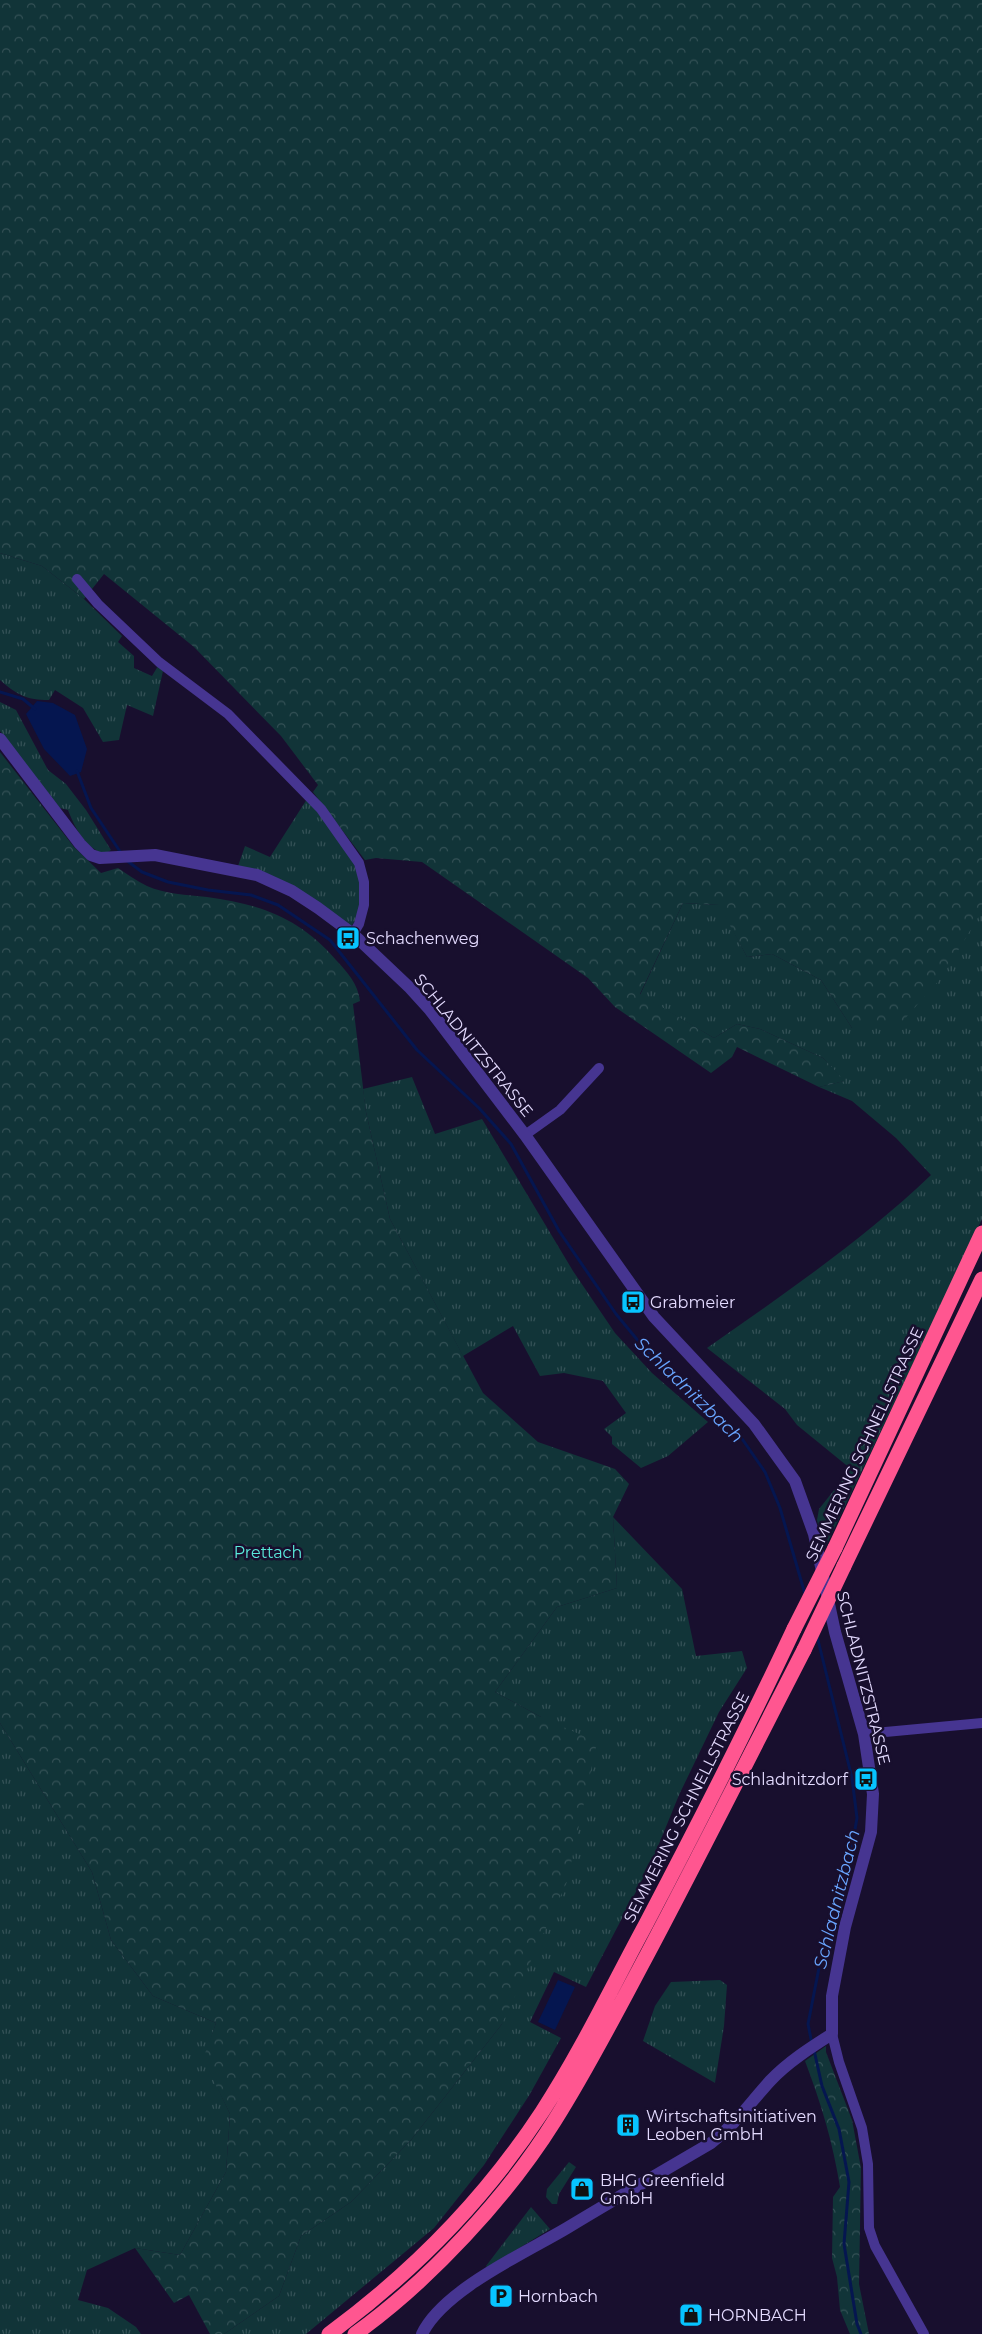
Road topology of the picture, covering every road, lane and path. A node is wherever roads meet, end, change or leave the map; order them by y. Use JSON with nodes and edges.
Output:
{"nodes":[{"id":1,"x":77,"y":579,"type":"dead end"},
{"id":2,"x":0,"y":739,"type":"edge"},
{"id":3,"x":353,"y":934,"type":"junction"},
{"id":4,"x":599,"y":1068,"type":"dead end"},
{"id":5,"x":525,"y":1135,"type":"junction"},
{"id":6,"x":982,"y":1233,"type":"edge"},
{"id":7,"x":982,"y":1279,"type":"edge"},
{"id":8,"x":982,"y":1723,"type":"edge"},
{"id":9,"x":864,"y":1734,"type":"junction"},
{"id":10,"x":828,"y":2037,"type":"junction"},
{"id":11,"x":359,"y":2331,"type":"edge"},
{"id":12,"x":329,"y":2334,"type":"edge"},
{"id":13,"x":422,"y":2334,"type":"edge"},
{"id":14,"x":924,"y":2334,"type":"edge"}],
"edges":[{"from":1,"to":3,"type":"street"},
{"from":2,"to":3,"type":"street","name":"SCHLADNITZSTRASSE"},
{"from":3,"to":5,"type":"street","name":"SCHLADNITZSTRASSE"},
{"from":4,"to":5,"type":"street","name":"SCHLADNITZSTRASSE"},
{"from":5,"to":9,"type":"street","name":"SCHLADNITZSTRASSE"},
{"from":6,"to":12,"type":"highway","name":"SEMMERING SCHNELLSTRASSE","bridge":true},
{"from":7,"to":11,"type":"highway","name":"SEMMERING SCHNELLSTRASSE","bridge":true},
{"from":8,"to":9,"type":"street"},
{"from":9,"to":10,"type":"street","name":"SCHLADNITZSTRASSE"},
{"from":10,"to":13,"type":"street"},
{"from":10,"to":14,"type":"street","name":"SCHLADNITZSTRASSE"}]}
